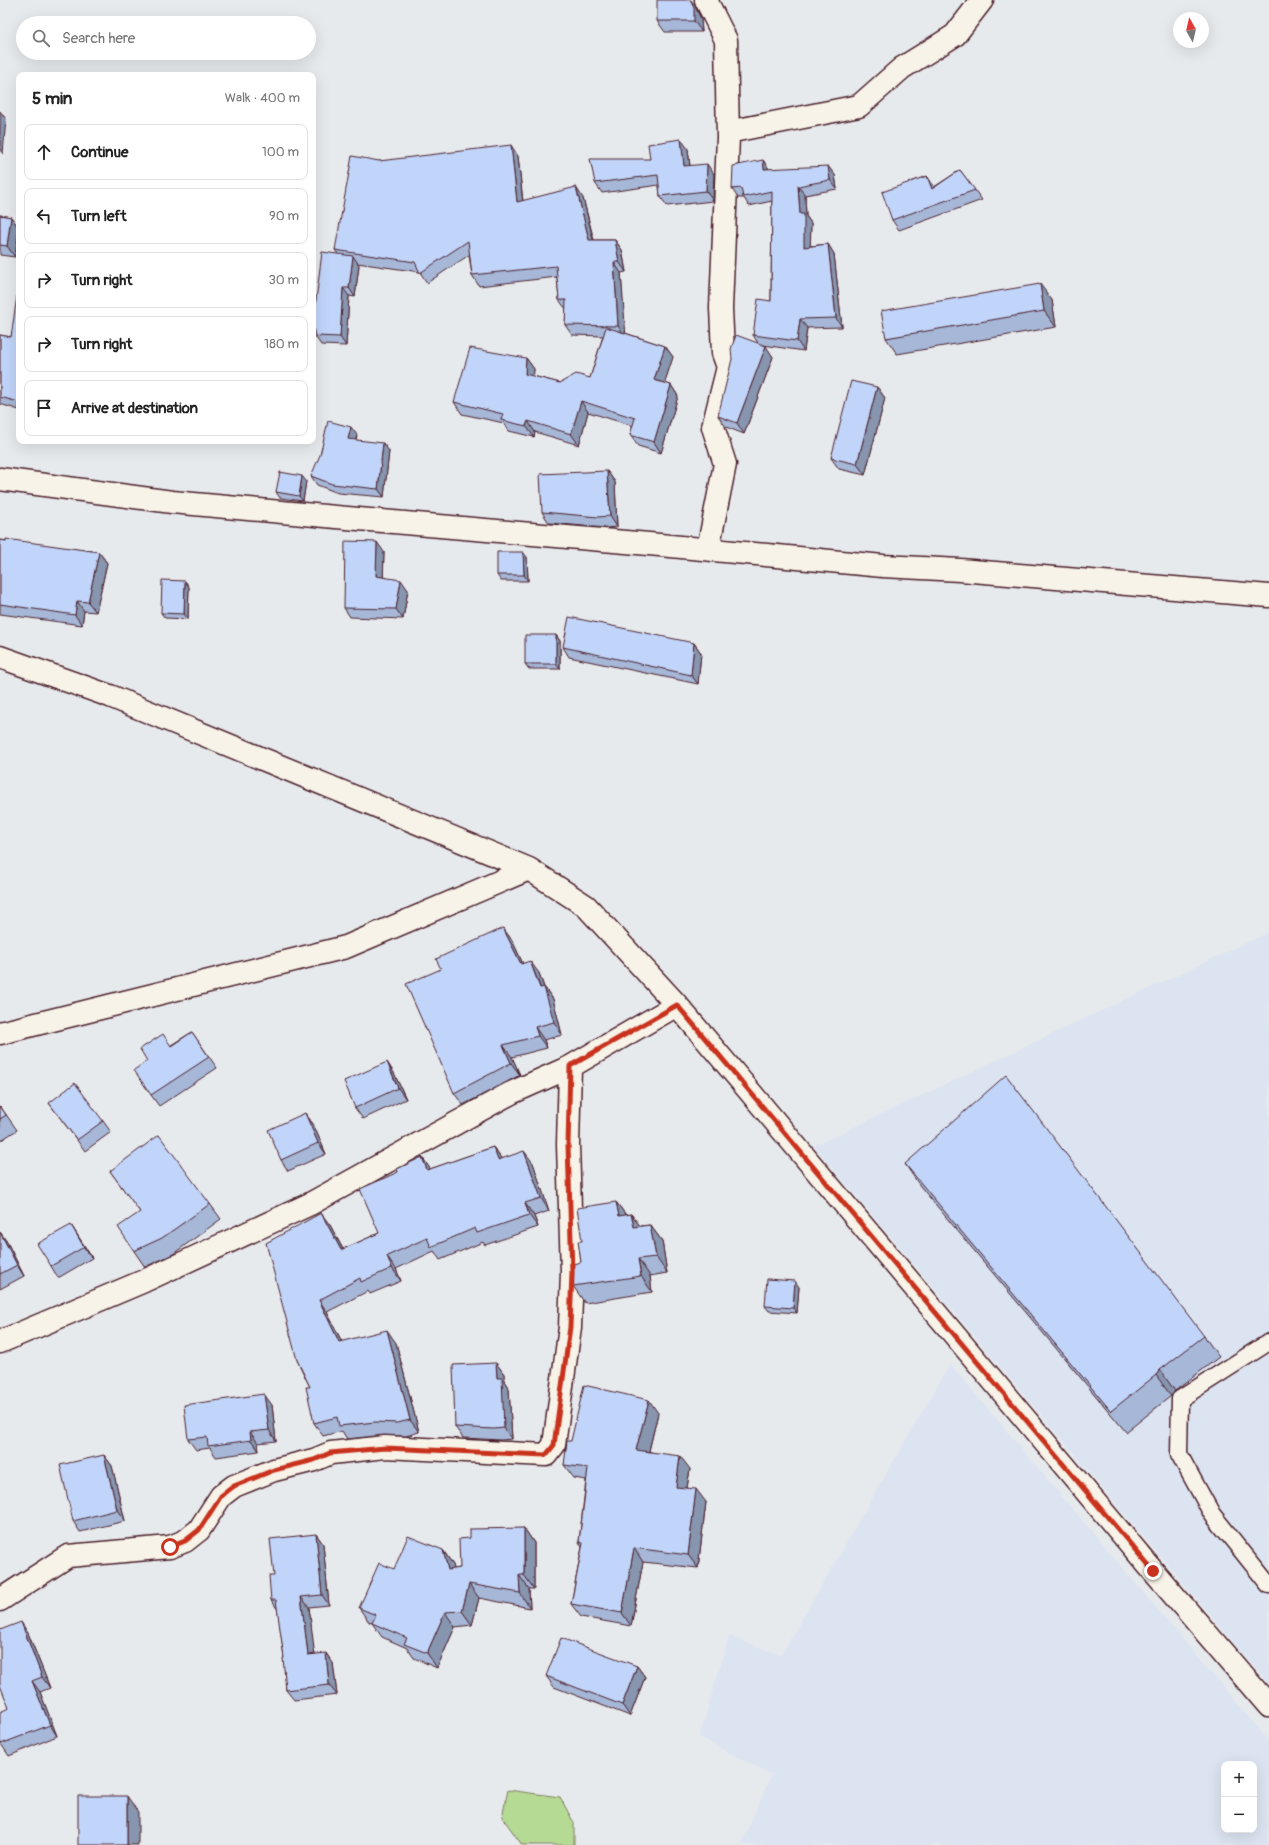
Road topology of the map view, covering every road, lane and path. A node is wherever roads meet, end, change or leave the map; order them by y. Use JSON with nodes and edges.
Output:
{"nodes":[{"id":1,"x":706,"y":0,"type":"edge"},
{"id":2,"x":982,"y":0,"type":"edge"},
{"id":3,"x":728,"y":132,"type":"junction"},
{"id":4,"x":0,"y":479,"type":"edge"},
{"id":5,"x":708,"y":549,"type":"junction"},
{"id":6,"x":1269,"y":596,"type":"edge"},
{"id":7,"x":0,"y":657,"type":"edge"},
{"id":8,"x":529,"y":869,"type":"junction"},
{"id":9,"x":677,"y":1005,"type":"junction"},
{"id":10,"x":0,"y":1033,"type":"edge"},
{"id":11,"x":570,"y":1066,"type":"junction"},
{"id":12,"x":0,"y":1342,"type":"edge"},
{"id":13,"x":1269,"y":1342,"type":"edge"},
{"id":14,"x":1269,"y":1585,"type":"edge"},
{"id":15,"x":0,"y":1600,"type":"edge"},
{"id":16,"x":1269,"y":1706,"type":"edge"}],
"edges":[{"from":1,"to":3,"type":"street"},
{"from":2,"to":3,"type":"street"},
{"from":3,"to":5,"type":"street"},
{"from":4,"to":5,"type":"street"},
{"from":5,"to":6,"type":"street"},
{"from":7,"to":8,"type":"street"},
{"from":8,"to":9,"type":"street"},
{"from":8,"to":10,"type":"street"},
{"from":9,"to":11,"type":"street"},
{"from":9,"to":16,"type":"street"},
{"from":11,"to":12,"type":"street"},
{"from":11,"to":15,"type":"street"},
{"from":13,"to":14,"type":"lane"}]}
